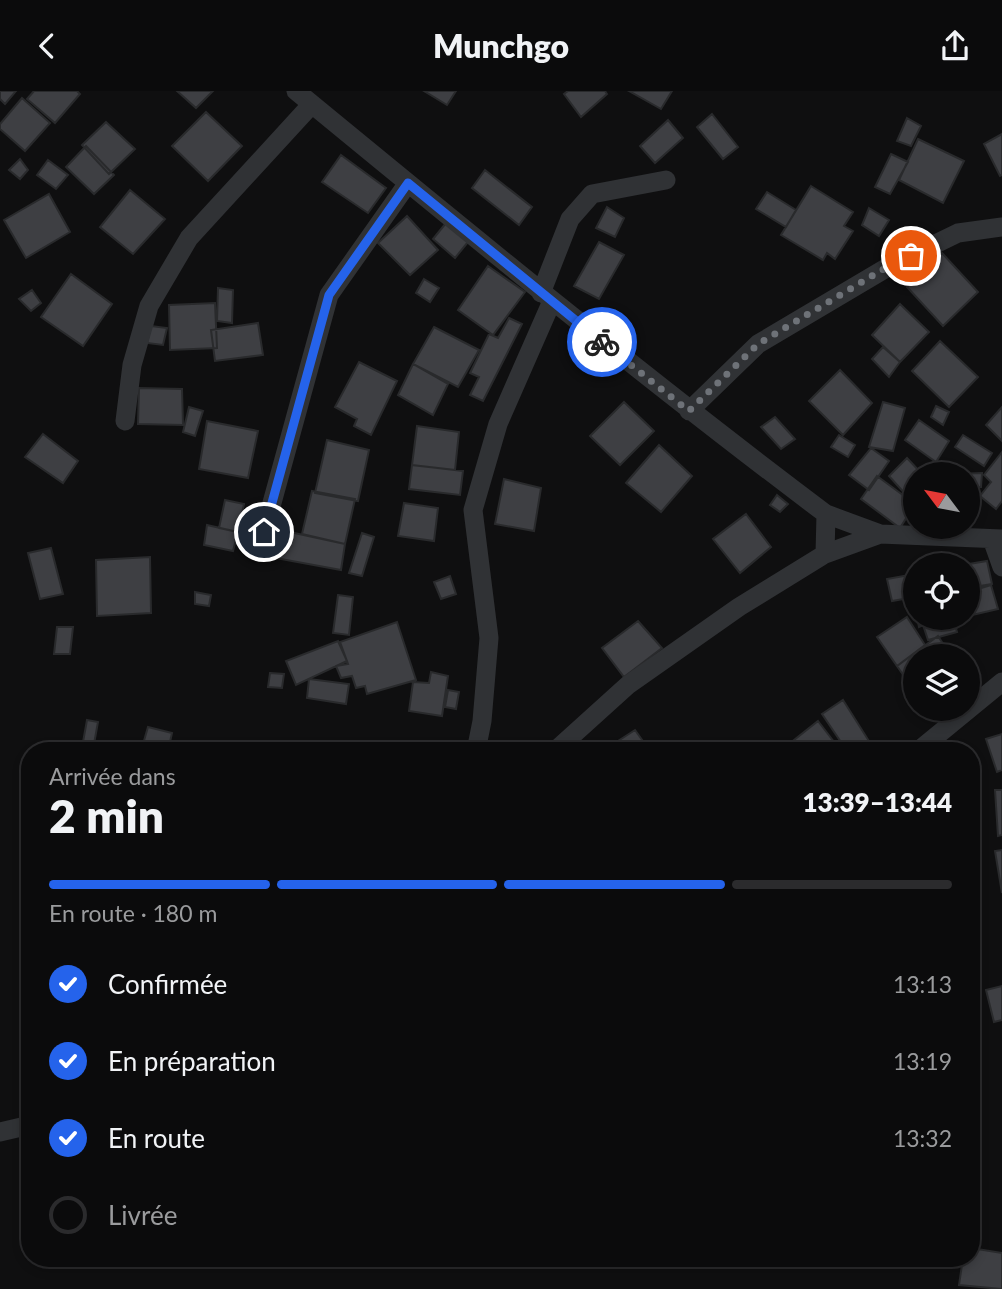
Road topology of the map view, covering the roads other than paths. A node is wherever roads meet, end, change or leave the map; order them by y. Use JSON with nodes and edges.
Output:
{"nodes":[{"id":1,"x":296,"y":91,"type":"edge"},
{"id":2,"x":312,"y":104,"type":"junction"},
{"id":3,"x":666,"y":180,"type":"dead end"},
{"id":4,"x":408,"y":183,"type":"junction"},
{"id":5,"x":1002,"y":227,"type":"edge"},
{"id":6,"x":546,"y":297,"type":"junction"},
{"id":7,"x":689,"y":411,"type":"junction"},
{"id":8,"x":125,"y":421,"type":"dead end"},
{"id":9,"x":826,"y":514,"type":"junction"},
{"id":10,"x":264,"y":532,"type":"dead end"},
{"id":11,"x":880,"y":534,"type":"junction"},
{"id":12,"x":997,"y":539,"type":"edge"},
{"id":13,"x":825,"y":554,"type":"junction"},
{"id":14,"x":1002,"y":567,"type":"edge"},
{"id":15,"x":1002,"y":682,"type":"edge"},
{"id":16,"x":478,"y":742,"type":"edge"},
{"id":17,"x":565,"y":742,"type":"edge"},
{"id":18,"x":929,"y":742,"type":"edge"},
{"id":19,"x":21,"y":1127,"type":"edge"},
{"id":20,"x":0,"y":1132,"type":"edge"}],
"edges":[{"from":1,"to":2,"type":"street"},
{"from":2,"to":4,"type":"street"},
{"from":2,"to":8,"type":"street"},
{"from":3,"to":6,"type":"street"},
{"from":4,"to":6,"type":"street"},
{"from":4,"to":10,"type":"street"},
{"from":5,"to":7,"type":"street"},
{"from":6,"to":7,"type":"street"},
{"from":6,"to":16,"type":"street"},
{"from":7,"to":9,"type":"street"},
{"from":9,"to":11,"type":"street"},
{"from":9,"to":13,"type":"street"},
{"from":11,"to":12,"type":"street"},
{"from":11,"to":13,"type":"street"},
{"from":12,"to":14,"type":"street"},
{"from":13,"to":17,"type":"street"},
{"from":15,"to":18,"type":"street"},
{"from":19,"to":20,"type":"street"}]}
